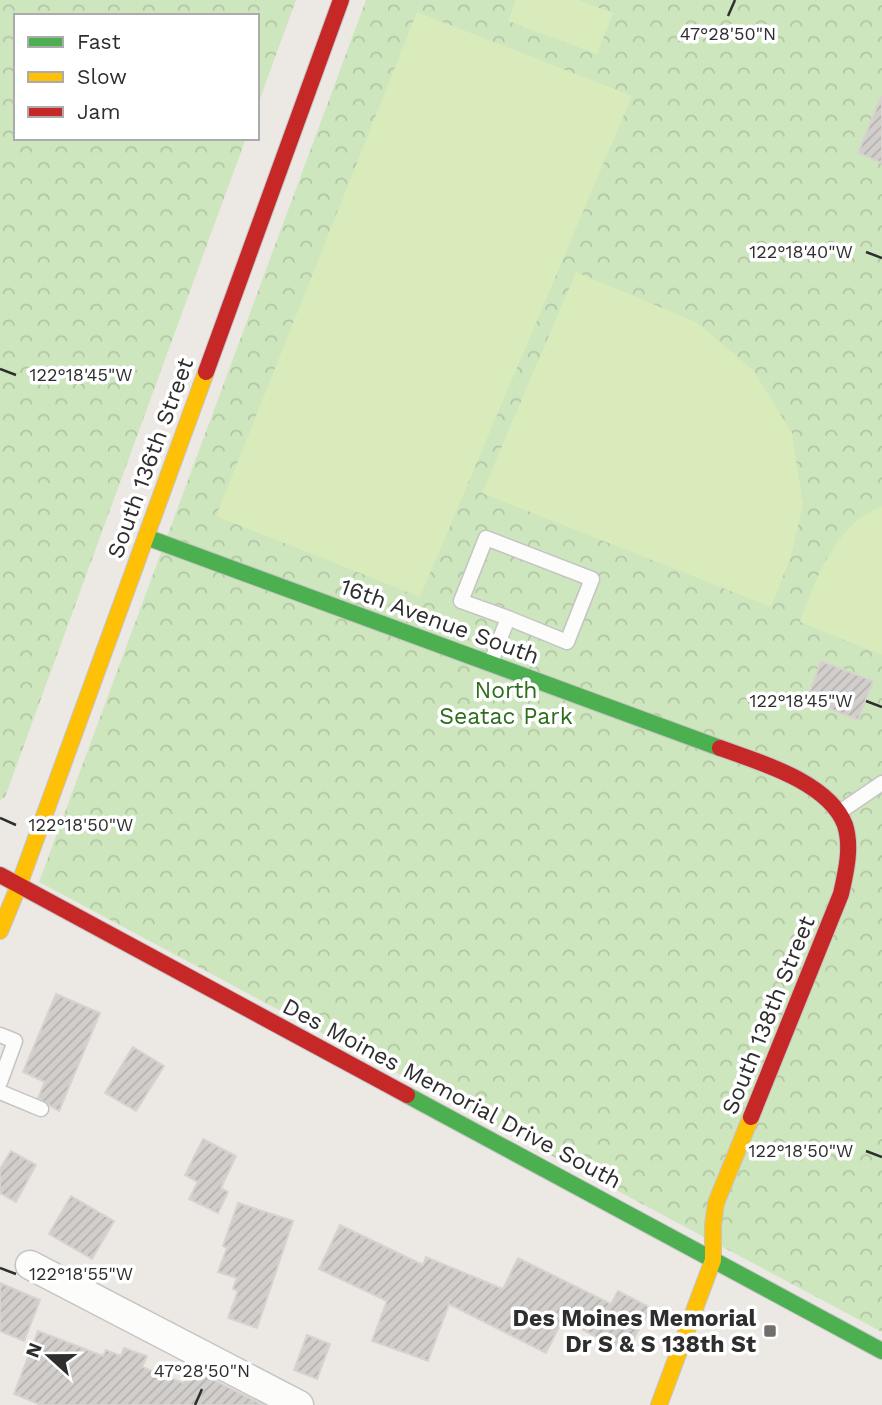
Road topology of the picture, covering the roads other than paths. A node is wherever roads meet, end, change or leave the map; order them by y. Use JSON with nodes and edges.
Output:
{"nodes":[{"id":1,"x":341,"y":0,"type":"edge"},
{"id":2,"x":146,"y":537,"type":"junction"},
{"id":3,"x":508,"y":618,"type":"junction"},
{"id":4,"x":490,"y":664,"type":"junction"},
{"id":5,"x":882,"y":783,"type":"edge"},
{"id":6,"x":836,"y":806,"type":"junction"},
{"id":7,"x":0,"y":875,"type":"edge"},
{"id":8,"x":19,"y":885,"type":"junction"},
{"id":9,"x":0,"y":930,"type":"edge"},
{"id":10,"x":0,"y":1035,"type":"edge"},
{"id":11,"x":0,"y":1082,"type":"edge"},
{"id":12,"x":0,"y":1092,"type":"edge"},
{"id":13,"x":41,"y":1109,"type":"dead end"},
{"id":14,"x":713,"y":1260,"type":"junction"},
{"id":15,"x":30,"y":1265,"type":"dead end"},
{"id":16,"x":882,"y":1351,"type":"edge"},
{"id":17,"x":299,"y":1405,"type":"edge"},
{"id":18,"x":659,"y":1405,"type":"edge"}],
"edges":[{"from":1,"to":2,"type":"street","name":"South 136th Street"},
{"from":2,"to":4,"type":"street","name":"16th Avenue South"},
{"from":2,"to":8,"type":"street","name":"South 136th Street"},
{"from":3,"to":3,"type":"lane"},
{"from":3,"to":4,"type":"lane"},
{"from":4,"to":6,"type":"street","name":"16th Avenue South"},
{"from":5,"to":6,"type":"lane"},
{"from":6,"to":14,"type":"street","name":"South 138th Street"},
{"from":7,"to":8,"type":"street","name":"Des Moines Memorial Drive South"},
{"from":8,"to":9,"type":"street","name":"South 136th Street"},
{"from":8,"to":14,"type":"street","name":"Des Moines Memorial Drive South"},
{"from":10,"to":11,"type":"lane"},
{"from":12,"to":13,"type":"lane"},
{"from":14,"to":16,"type":"street","name":"Des Moines Memorial Drive South"},
{"from":14,"to":18,"type":"street","name":"South 138th Street"},
{"from":15,"to":17,"type":"street"}]}
